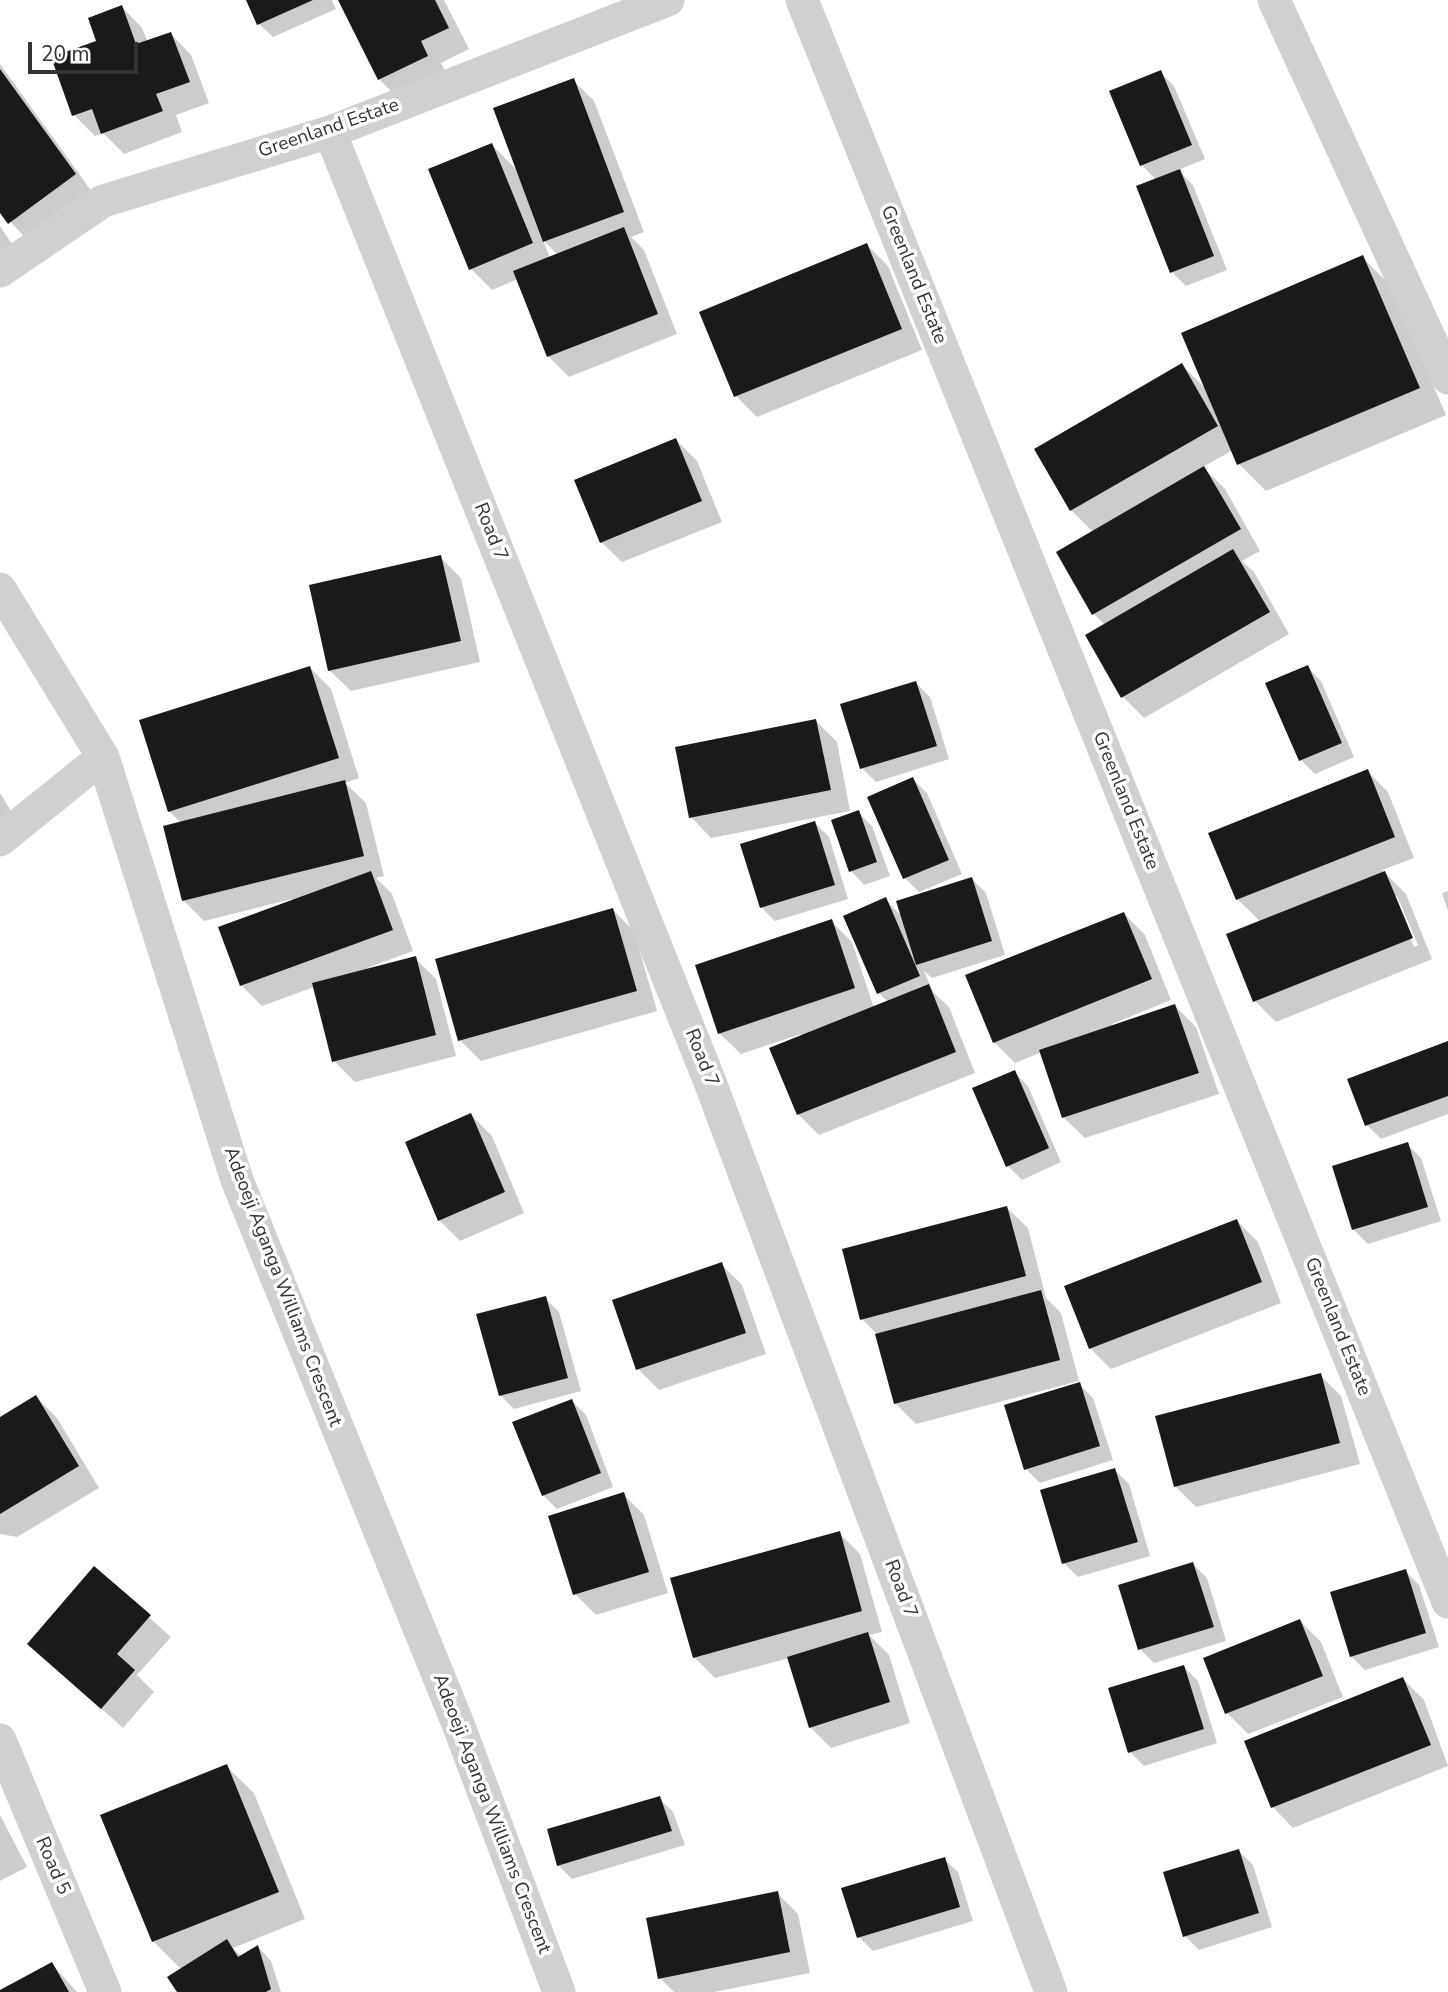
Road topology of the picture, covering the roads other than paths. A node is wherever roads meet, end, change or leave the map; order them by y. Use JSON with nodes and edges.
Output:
{"nodes":[{"id":1,"x":668,"y":0,"type":"edge"},
{"id":2,"x":802,"y":0,"type":"edge"},
{"id":3,"x":1274,"y":0,"type":"edge"},
{"id":4,"x":330,"y":132,"type":"junction"},
{"id":5,"x":0,"y":271,"type":"edge"},
{"id":6,"x":1448,"y":377,"type":"edge"},
{"id":7,"x":0,"y":589,"type":"edge"},
{"id":8,"x":103,"y":757,"type":"junction"},
{"id":9,"x":0,"y":840,"type":"edge"},
{"id":10,"x":1448,"y":1602,"type":"edge"},
{"id":11,"x":0,"y":1741,"type":"edge"},
{"id":12,"x":105,"y":1992,"type":"edge"},
{"id":13,"x":559,"y":1992,"type":"edge"},
{"id":14,"x":1051,"y":1992,"type":"edge"}],
"edges":[{"from":1,"to":4,"type":"street","name":"Greenland Estate"},
{"from":2,"to":10,"type":"street","name":"Greenland Estate"},
{"from":3,"to":6,"type":"street"},
{"from":4,"to":5,"type":"street","name":"Greenland Estate"},
{"from":4,"to":14,"type":"street","name":"Road 7"},
{"from":7,"to":8,"type":"street","name":"Adeoeji Aganga Williams Crescent"},
{"from":8,"to":9,"type":"street"},
{"from":8,"to":13,"type":"street","name":"Adeoeji Aganga Williams Crescent"},
{"from":11,"to":12,"type":"street","name":"Road 5"}]}
